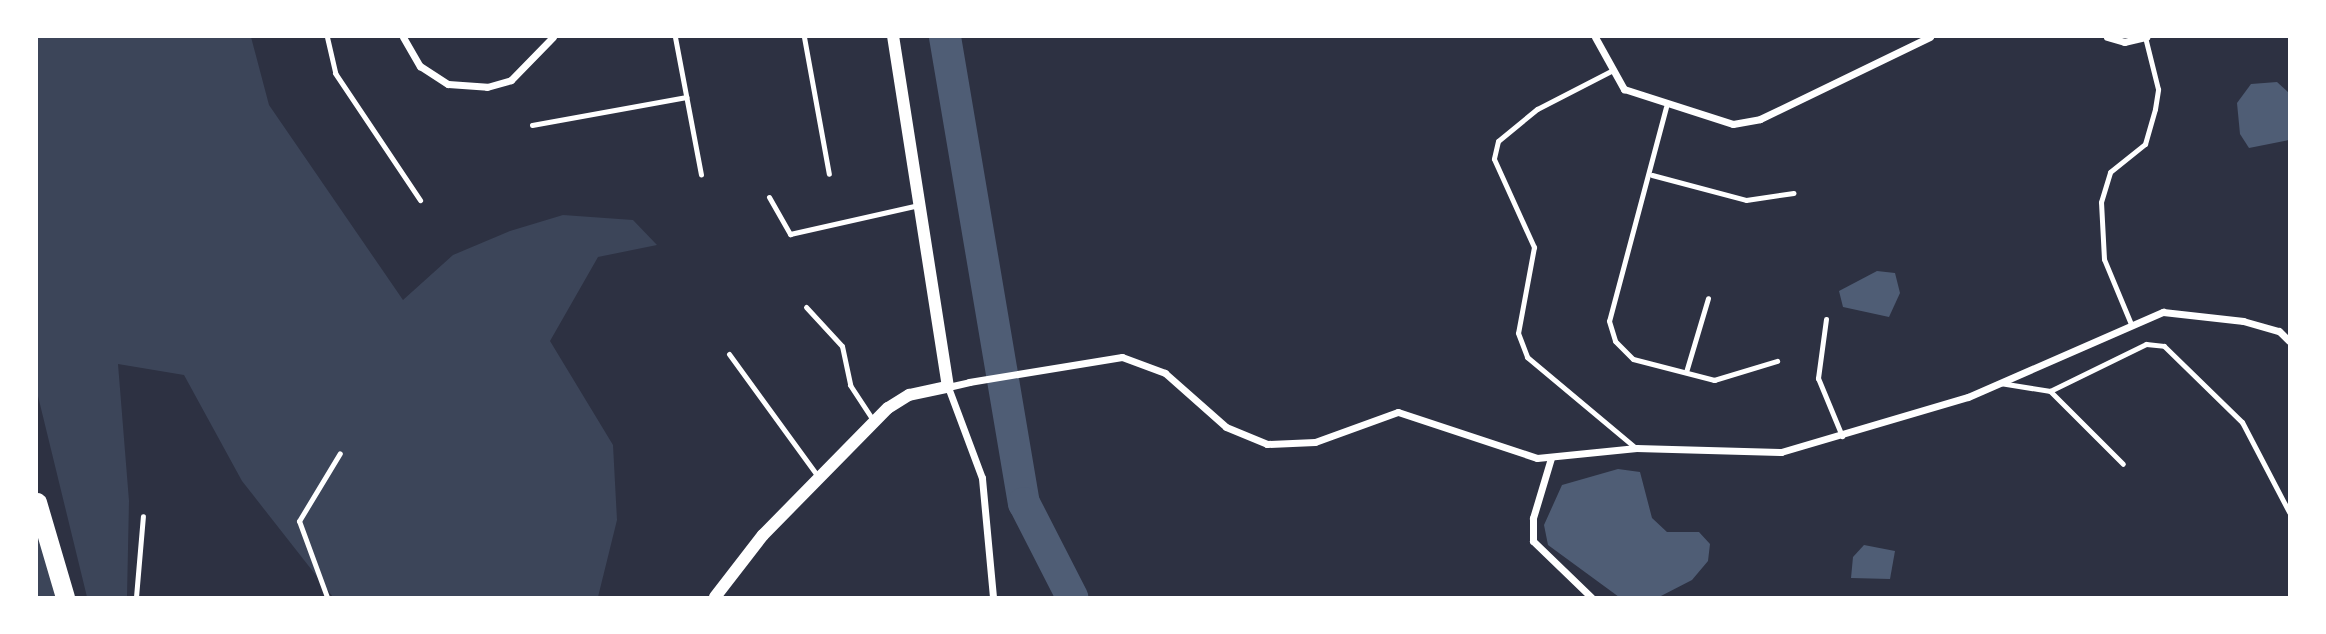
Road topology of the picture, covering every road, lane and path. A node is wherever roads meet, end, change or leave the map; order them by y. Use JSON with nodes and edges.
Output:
{"nodes":[{"id":1,"x":327,"y":37,"type":"edge"},
{"id":2,"x":403,"y":37,"type":"edge"},
{"id":3,"x":553,"y":37,"type":"edge"},
{"id":4,"x":675,"y":37,"type":"edge"},
{"id":5,"x":804,"y":37,"type":"edge"},
{"id":6,"x":893,"y":37,"type":"edge"},
{"id":7,"x":1595,"y":37,"type":"edge"},
{"id":8,"x":1930,"y":37,"type":"edge"},
{"id":9,"x":2108,"y":37,"type":"edge"},
{"id":10,"x":2145,"y":37,"type":"edge"},
{"id":11,"x":1611,"y":71,"type":"junction"},
{"id":12,"x":686,"y":97,"type":"junction"},
{"id":13,"x":1666,"y":107,"type":"junction"},
{"id":14,"x":533,"y":125,"type":"dead end"},
{"id":15,"x":830,"y":174,"type":"dead end"},
{"id":16,"x":701,"y":175,"type":"dead end"},
{"id":17,"x":1652,"y":175,"type":"junction"},
{"id":18,"x":1793,"y":193,"type":"dead end"},
{"id":19,"x":769,"y":197,"type":"dead end"},
{"id":20,"x":419,"y":200,"type":"dead end"},
{"id":21,"x":923,"y":204,"type":"junction"},
{"id":22,"x":1708,"y":298,"type":"dead end"},
{"id":23,"x":806,"y":307,"type":"dead end"},
{"id":24,"x":1826,"y":319,"type":"dead end"},
{"id":25,"x":2131,"y":324,"type":"junction"},
{"id":26,"x":2289,"y":341,"type":"edge"},
{"id":27,"x":729,"y":354,"type":"dead end"},
{"id":28,"x":1777,"y":361,"type":"dead end"},
{"id":29,"x":1686,"y":372,"type":"junction"},
{"id":30,"x":2000,"y":383,"type":"junction"},
{"id":31,"x":948,"y":387,"type":"junction"},
{"id":32,"x":2050,"y":391,"type":"junction"},
{"id":33,"x":875,"y":422,"type":"junction"},
{"id":34,"x":1842,"y":436,"type":"junction"},
{"id":35,"x":1636,"y":448,"type":"junction"},
{"id":36,"x":340,"y":453,"type":"dead end"},
{"id":37,"x":1551,"y":458,"type":"junction"},
{"id":38,"x":2123,"y":464,"type":"dead end"},
{"id":39,"x":819,"y":478,"type":"junction"},
{"id":40,"x":37,"y":502,"type":"edge"},
{"id":41,"x":2289,"y":512,"type":"edge"},
{"id":42,"x":143,"y":516,"type":"dead end"},
{"id":43,"x":65,"y":597,"type":"edge"},
{"id":44,"x":136,"y":597,"type":"edge"},
{"id":45,"x":327,"y":597,"type":"edge"},
{"id":46,"x":715,"y":597,"type":"edge"},
{"id":47,"x":993,"y":597,"type":"edge"},
{"id":48,"x":1591,"y":597,"type":"edge"}],
"edges":[{"from":1,"to":20,"type":"lane"},
{"from":2,"to":3,"type":"street"},
{"from":4,"to":12,"type":"lane"},
{"from":5,"to":15,"type":"lane"},
{"from":6,"to":21,"type":"street"},
{"from":7,"to":11,"type":"street"},
{"from":8,"to":13,"type":"street"},
{"from":9,"to":10,"type":"street"},
{"from":10,"to":25,"type":"lane"},
{"from":11,"to":13,"type":"street"},
{"from":11,"to":35,"type":"lane"},
{"from":12,"to":14,"type":"lane"},
{"from":12,"to":16,"type":"lane"},
{"from":13,"to":17,"type":"lane"},
{"from":17,"to":18,"type":"lane"},
{"from":17,"to":29,"type":"lane"},
{"from":19,"to":21,"type":"lane"},
{"from":21,"to":31,"type":"street"},
{"from":22,"to":29,"type":"lane"},
{"from":23,"to":33,"type":"lane"},
{"from":24,"to":34,"type":"lane"},
{"from":25,"to":26,"type":"street"},
{"from":25,"to":30,"type":"street"},
{"from":27,"to":39,"type":"lane"},
{"from":28,"to":29,"type":"lane"},
{"from":30,"to":32,"type":"lane"},
{"from":30,"to":34,"type":"street"},
{"from":31,"to":33,"type":"street"},
{"from":31,"to":37,"type":"street"},
{"from":31,"to":47,"type":"street"},
{"from":32,"to":38,"type":"lane"},
{"from":32,"to":41,"type":"lane"},
{"from":33,"to":39,"type":"street"},
{"from":34,"to":35,"type":"street"},
{"from":35,"to":37,"type":"street"},
{"from":36,"to":45,"type":"lane"},
{"from":37,"to":48,"type":"street"},
{"from":39,"to":46,"type":"street"},
{"from":40,"to":43,"type":"highway"},
{"from":42,"to":44,"type":"lane"}]}
